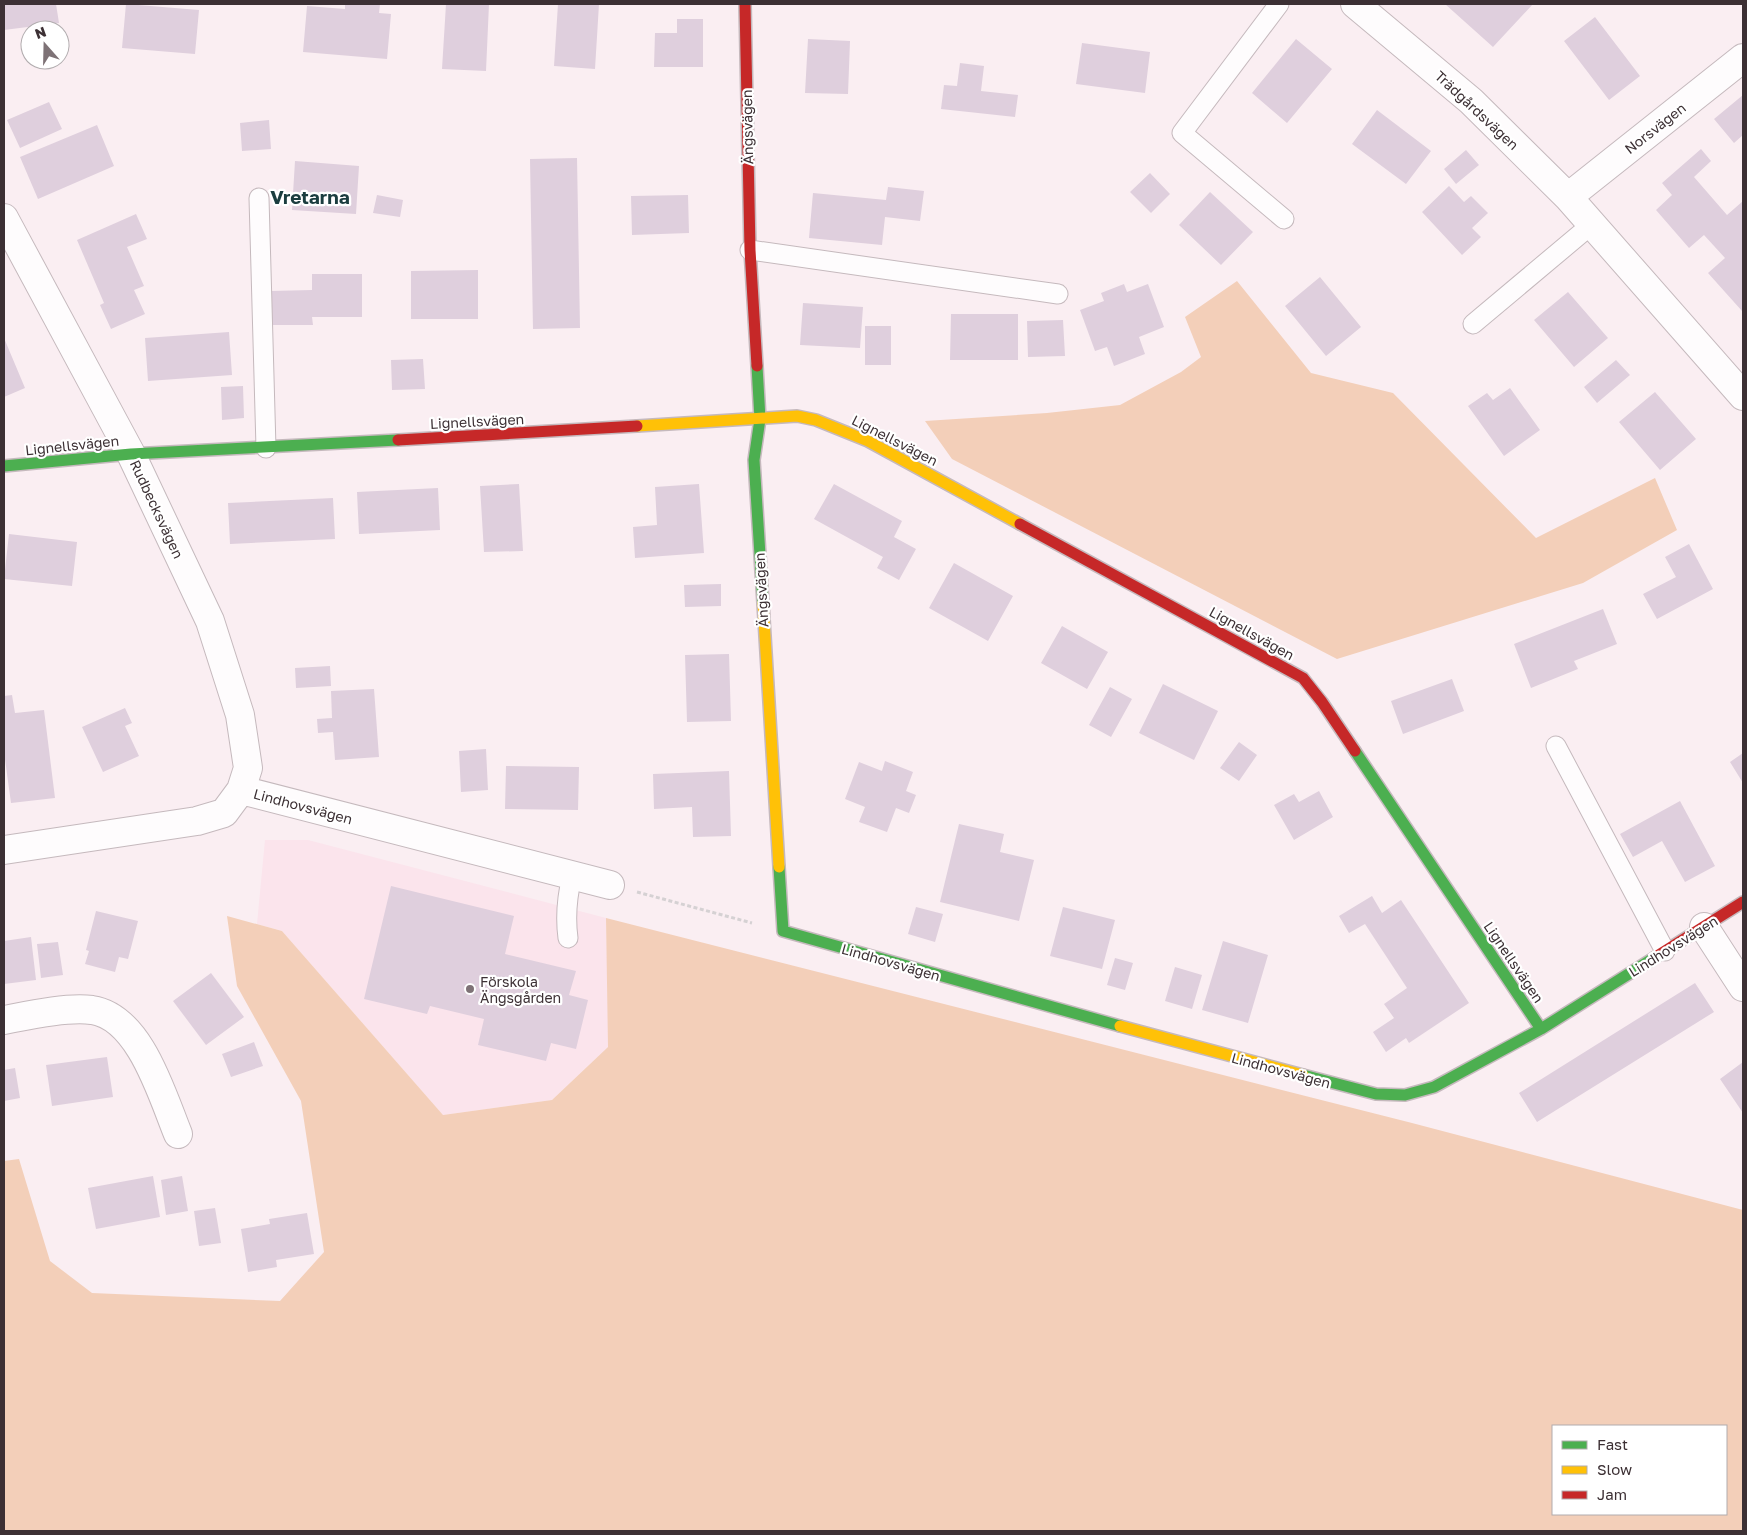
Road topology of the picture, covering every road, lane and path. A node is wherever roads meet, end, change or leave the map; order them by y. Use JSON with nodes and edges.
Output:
{"nodes":[{"id":1,"x":745,"y":4,"type":"edge"},
{"id":2,"x":1279,"y":4,"type":"edge"},
{"id":3,"x":1355,"y":4,"type":"edge"},
{"id":4,"x":1743,"y":58,"type":"edge"},
{"id":5,"x":1568,"y":197,"type":"junction"},
{"id":6,"x":259,"y":198,"type":"dead end"},
{"id":7,"x":4,"y":218,"type":"edge"},
{"id":8,"x":1284,"y":219,"type":"dead end"},
{"id":9,"x":1591,"y":225,"type":"junction"},
{"id":10,"x":750,"y":250,"type":"junction"},
{"id":11,"x":1058,"y":294,"type":"dead end"},
{"id":12,"x":1473,"y":324,"type":"dead end"},
{"id":13,"x":1743,"y":396,"type":"edge"},
{"id":14,"x":760,"y":418,"type":"junction"},
{"id":15,"x":266,"y":448,"type":"junction"},
{"id":16,"x":131,"y":454,"type":"junction"},
{"id":17,"x":4,"y":466,"type":"edge"},
{"id":18,"x":1556,"y":746,"type":"dead end"},
{"id":19,"x":241,"y":790,"type":"junction"},
{"id":20,"x":4,"y":850,"type":"edge"},
{"id":21,"x":572,"y":876,"type":"junction"},
{"id":22,"x":610,"y":885,"type":"joint"},
{"id":23,"x":1743,"y":902,"type":"edge"},
{"id":24,"x":1704,"y":927,"type":"junction"},
{"id":25,"x":783,"y":931,"type":"junction"},
{"id":26,"x":568,"y":938,"type":"dead end"},
{"id":27,"x":1665,"y":951,"type":"junction"},
{"id":28,"x":1743,"y":987,"type":"edge"},
{"id":29,"x":4,"y":1020,"type":"edge"},
{"id":30,"x":1541,"y":1029,"type":"junction"},
{"id":31,"x":178,"y":1134,"type":"dead end"}],
"edges":[{"from":1,"to":10,"type":"street","name":"Ängsvägen"},
{"from":2,"to":8,"type":"lane"},
{"from":3,"to":5,"type":"street","name":"Trädgårdsvägen"},
{"from":4,"to":5,"type":"street","name":"Norsvägen"},
{"from":5,"to":9,"type":"street","name":"Trädgårdsvägen"},
{"from":6,"to":15,"type":"lane"},
{"from":7,"to":16,"type":"street","name":"Rudbecksvägen"},
{"from":9,"to":12,"type":"lane"},
{"from":9,"to":13,"type":"street","name":"Trädgårdsvägen"},
{"from":10,"to":11,"type":"lane"},
{"from":10,"to":14,"type":"street","name":"Ängsvägen"},
{"from":14,"to":15,"type":"street","name":"Lignellsvägen"},
{"from":14,"to":25,"type":"street","name":"Ängsvägen"},
{"from":14,"to":30,"type":"street","name":"Lignellsvägen"},
{"from":15,"to":16,"type":"street","name":"Lignellsvägen"},
{"from":16,"to":17,"type":"street","name":"Lignellsvägen"},
{"from":16,"to":19,"type":"street","name":"Rudbecksvägen"},
{"from":18,"to":27,"type":"lane"},
{"from":19,"to":20,"type":"street","name":"Lindhovsvägen"},
{"from":19,"to":21,"type":"street","name":"Lindhovsvägen"},
{"from":21,"to":22,"type":"street","name":"Lindhovsvägen"},
{"from":21,"to":26,"type":"lane"},
{"from":22,"to":25,"type":"path"},
{"from":23,"to":24,"type":"street","name":"Lindhovsvägen"},
{"from":24,"to":27,"type":"street","name":"Lindhovsvägen"},
{"from":24,"to":28,"type":"street"},
{"from":25,"to":30,"type":"street","name":"Lindhovsvägen"},
{"from":27,"to":30,"type":"street","name":"Lindhovsvägen"},
{"from":29,"to":31,"type":"street"}]}
